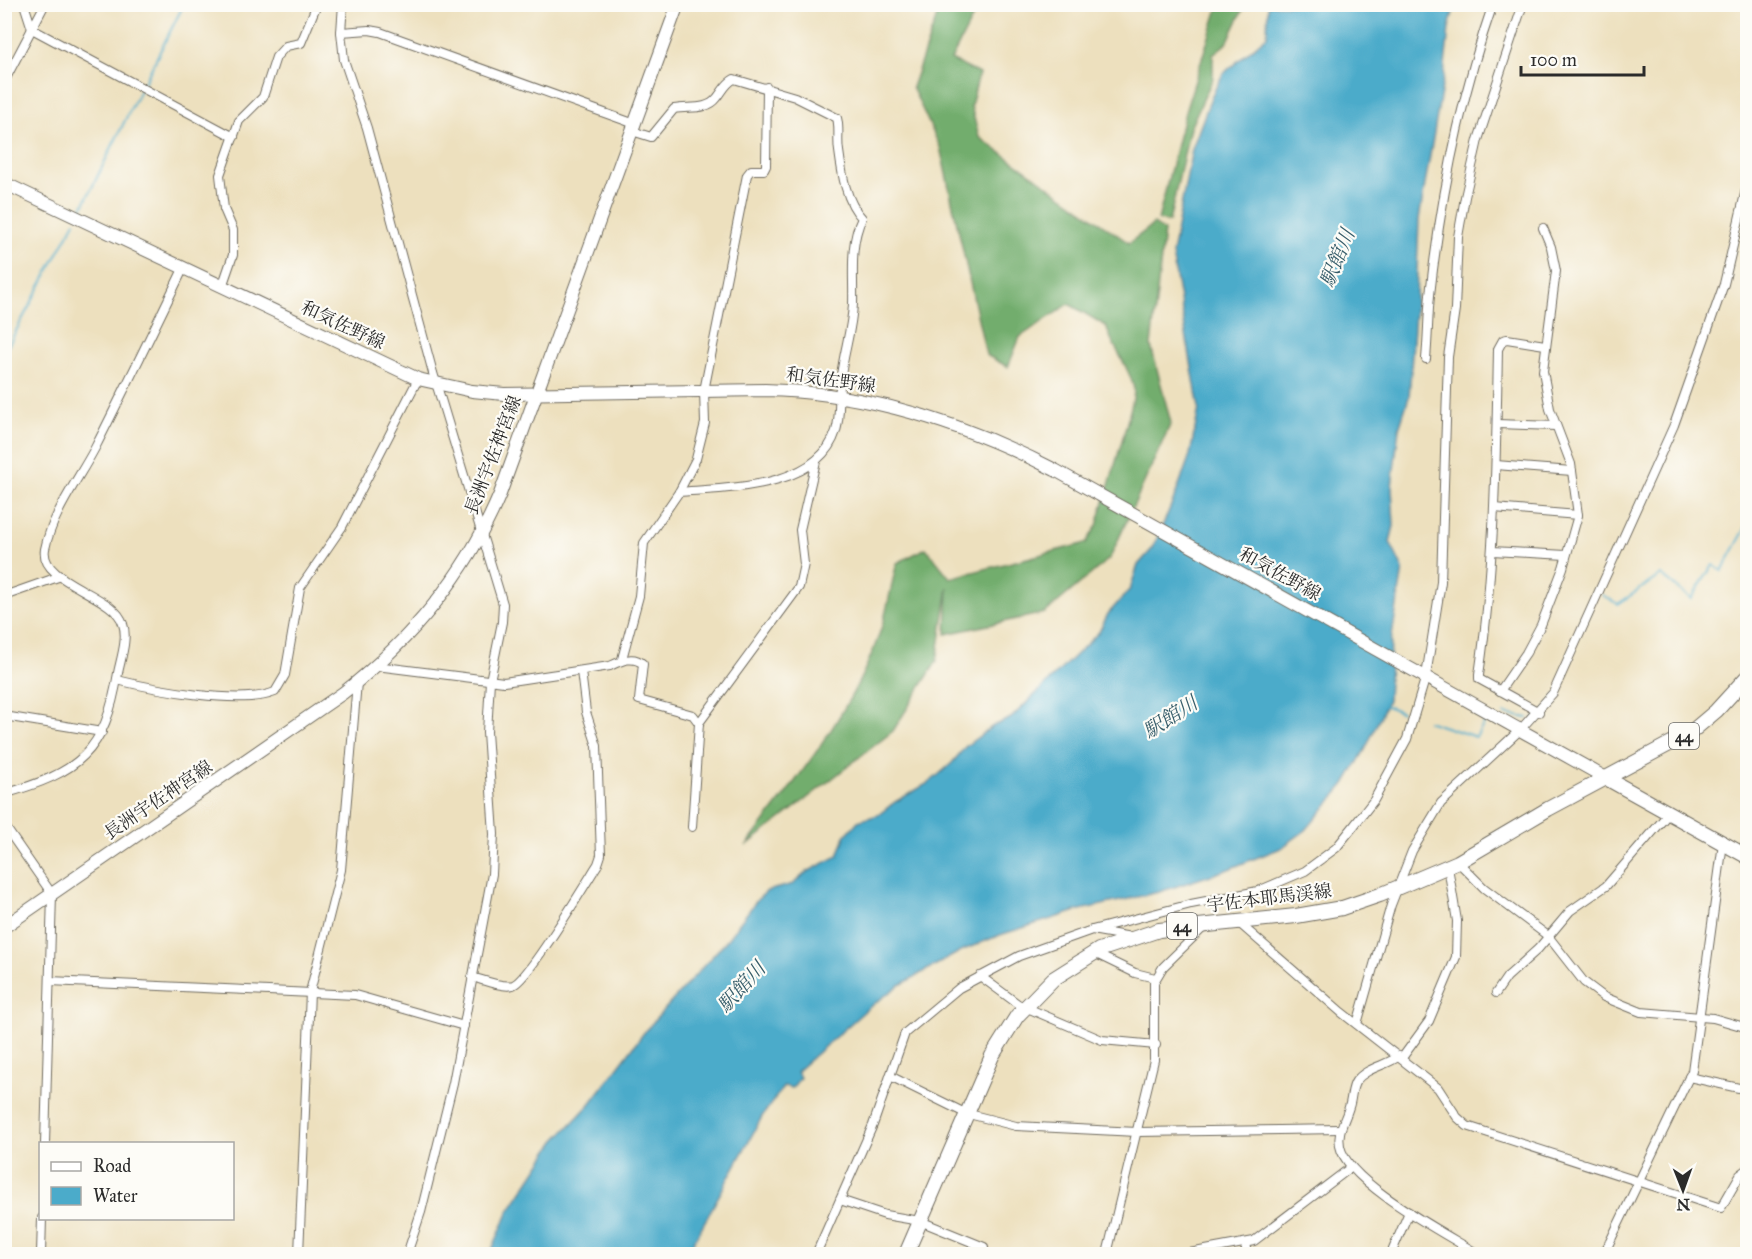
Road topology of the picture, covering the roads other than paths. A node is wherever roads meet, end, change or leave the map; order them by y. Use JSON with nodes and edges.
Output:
{"nodes":[{"id":1,"x":24,"y":4,"type":"edge"},
{"id":2,"x":45,"y":4,"type":"edge"},
{"id":3,"x":317,"y":4,"type":"edge"},
{"id":4,"x":344,"y":4,"type":"edge"},
{"id":5,"x":678,"y":4,"type":"edge"},
{"id":6,"x":1493,"y":4,"type":"edge"},
{"id":7,"x":1523,"y":4,"type":"edge"},
{"id":8,"x":32,"y":29,"type":"junction"},
{"id":9,"x":341,"y":32,"type":"junction"},
{"id":10,"x":4,"y":82,"type":"edge"},
{"id":11,"x":766,"y":87,"type":"junction"},
{"id":12,"x":634,"y":127,"type":"junction"},
{"id":13,"x":234,"y":137,"type":"junction"},
{"id":14,"x":1748,"y":181,"type":"edge"},
{"id":15,"x":4,"y":183,"type":"edge"},
{"id":16,"x":1543,"y":228,"type":"dead end"},
{"id":17,"x":183,"y":268,"type":"junction"},
{"id":18,"x":222,"y":287,"type":"junction"},
{"id":19,"x":1545,"y":345,"type":"junction"},
{"id":20,"x":1426,"y":359,"type":"dead end"},
{"id":21,"x":417,"y":379,"type":"junction"},
{"id":22,"x":436,"y":384,"type":"junction"},
{"id":23,"x":704,"y":391,"type":"junction"},
{"id":24,"x":536,"y":393,"type":"junction"},
{"id":25,"x":838,"y":397,"type":"junction"},
{"id":26,"x":1497,"y":424,"type":"junction"},
{"id":27,"x":1556,"y":426,"type":"junction"},
{"id":28,"x":816,"y":461,"type":"junction"},
{"id":29,"x":1496,"y":465,"type":"junction"},
{"id":30,"x":1572,"y":471,"type":"junction"},
{"id":31,"x":679,"y":492,"type":"junction"},
{"id":32,"x":1494,"y":508,"type":"junction"},
{"id":33,"x":1578,"y":515,"type":"junction"},
{"id":34,"x":480,"y":536,"type":"junction"},
{"id":35,"x":1492,"y":550,"type":"junction"},
{"id":36,"x":1566,"y":555,"type":"junction"},
{"id":37,"x":61,"y":576,"type":"junction"},
{"id":38,"x":4,"y":596,"type":"edge"},
{"id":39,"x":622,"y":659,"type":"junction"},
{"id":40,"x":376,"y":666,"type":"junction"},
{"id":41,"x":581,"y":670,"type":"junction"},
{"id":42,"x":1424,"y":675,"type":"junction"},
{"id":43,"x":1748,"y":676,"type":"edge"},
{"id":44,"x":117,"y":680,"type":"junction"},
{"id":45,"x":490,"y":681,"type":"junction"},
{"id":46,"x":357,"y":682,"type":"junction"},
{"id":47,"x":1500,"y":691,"type":"junction"},
{"id":48,"x":1539,"y":712,"type":"junction"},
{"id":49,"x":4,"y":716,"type":"edge"},
{"id":50,"x":699,"y":723,"type":"junction"},
{"id":51,"x":1520,"y":730,"type":"junction"},
{"id":52,"x":102,"y":732,"type":"junction"},
{"id":53,"x":1606,"y":778,"type":"junction"},
{"id":54,"x":4,"y":794,"type":"edge"},
{"id":55,"x":1669,"y":813,"type":"junction"},
{"id":56,"x":4,"y":825,"type":"edge"},
{"id":57,"x":692,"y":827,"type":"dead end"},
{"id":58,"x":1723,"y":843,"type":"junction"},
{"id":59,"x":1748,"y":857,"type":"edge"},
{"id":60,"x":1453,"y":864,"type":"junction"},
{"id":61,"x":1397,"y":889,"type":"junction"},
{"id":62,"x":52,"y":894,"type":"junction"},
{"id":63,"x":1239,"y":923,"type":"junction"},
{"id":64,"x":1207,"y":924,"type":"junction"},
{"id":65,"x":4,"y":927,"type":"edge"},
{"id":66,"x":1092,"y":930,"type":"junction"},
{"id":67,"x":1548,"y":936,"type":"junction"},
{"id":68,"x":1132,"y":937,"type":"junction"},
{"id":69,"x":1094,"y":953,"type":"junction"},
{"id":70,"x":980,"y":976,"type":"junction"},
{"id":71,"x":472,"y":977,"type":"junction"},
{"id":72,"x":1155,"y":978,"type":"junction"},
{"id":73,"x":50,"y":981,"type":"junction"},
{"id":74,"x":310,"y":992,"type":"junction"},
{"id":75,"x":1496,"y":993,"type":"dead end"},
{"id":76,"x":1024,"y":1007,"type":"junction"},
{"id":77,"x":1701,"y":1017,"type":"junction"},
{"id":78,"x":1357,"y":1024,"type":"junction"},
{"id":79,"x":464,"y":1026,"type":"junction"},
{"id":80,"x":1748,"y":1028,"type":"edge"},
{"id":81,"x":1156,"y":1045,"type":"junction"},
{"id":82,"x":1400,"y":1057,"type":"junction"},
{"id":83,"x":890,"y":1076,"type":"junction"},
{"id":84,"x":1689,"y":1077,"type":"junction"},
{"id":85,"x":1748,"y":1090,"type":"edge"},
{"id":86,"x":966,"y":1113,"type":"junction"},
{"id":87,"x":1340,"y":1128,"type":"junction"},
{"id":88,"x":1137,"y":1132,"type":"junction"},
{"id":89,"x":45,"y":1142,"type":"edge"},
{"id":90,"x":1350,"y":1168,"type":"junction"},
{"id":91,"x":1748,"y":1169,"type":"edge"},
{"id":92,"x":1638,"y":1180,"type":"junction"},
{"id":93,"x":840,"y":1200,"type":"junction"},
{"id":94,"x":1409,"y":1212,"type":"junction"},
{"id":95,"x":42,"y":1220,"type":"edge"},
{"id":96,"x":920,"y":1221,"type":"junction"},
{"id":97,"x":1245,"y":1243,"type":"junction"},
{"id":98,"x":41,"y":1254,"type":"edge"},
{"id":99,"x":299,"y":1254,"type":"edge"},
{"id":100,"x":407,"y":1254,"type":"edge"},
{"id":101,"x":816,"y":1254,"type":"edge"},
{"id":102,"x":906,"y":1254,"type":"edge"},
{"id":103,"x":984,"y":1254,"type":"edge"},
{"id":104,"x":1107,"y":1254,"type":"edge"},
{"id":105,"x":1184,"y":1254,"type":"edge"},
{"id":106,"x":1247,"y":1254,"type":"edge"},
{"id":107,"x":1391,"y":1254,"type":"edge"},
{"id":108,"x":1478,"y":1254,"type":"edge"},
{"id":109,"x":1604,"y":1254,"type":"edge"}],
"edges":[{"from":1,"to":8,"type":"street"},
{"from":2,"to":8,"type":"street"},
{"from":3,"to":13,"type":"street"},
{"from":4,"to":9,"type":"street"},
{"from":5,"to":12,"type":"main road","name":"長洲宇佐神宮線"},
{"from":6,"to":20,"type":"street"},
{"from":7,"to":42,"type":"street"},
{"from":8,"to":10,"type":"street"},
{"from":8,"to":13,"type":"street"},
{"from":9,"to":12,"type":"street"},
{"from":9,"to":22,"type":"street"},
{"from":11,"to":12,"type":"street"},
{"from":11,"to":23,"type":"street"},
{"from":11,"to":25,"type":"street"},
{"from":12,"to":24,"type":"main road","name":"長洲宇佐神宮線"},
{"from":13,"to":18,"type":"street"},
{"from":14,"to":48,"type":"street"},
{"from":15,"to":17,"type":"main road","name":"和気佐野線"},
{"from":16,"to":19,"type":"street"},
{"from":17,"to":18,"type":"main road","name":"和気佐野線"},
{"from":17,"to":37,"type":"street"},
{"from":18,"to":21,"type":"main road","name":"和気佐野線"},
{"from":19,"to":26,"type":"street"},
{"from":19,"to":27,"type":"street"},
{"from":21,"to":22,"type":"main road","name":"和気佐野線"},
{"from":21,"to":44,"type":"street"},
{"from":22,"to":24,"type":"main road","name":"和気佐野線"},
{"from":22,"to":34,"type":"street"},
{"from":23,"to":24,"type":"main road","name":"和気佐野線"},
{"from":23,"to":25,"type":"main road","name":"和気佐野線"},
{"from":23,"to":31,"type":"street"},
{"from":24,"to":34,"type":"main road","name":"長洲宇佐神宮線"},
{"from":25,"to":28,"type":"street"},
{"from":25,"to":42,"type":"main road","name":"和気佐野線"},
{"from":26,"to":27,"type":"street"},
{"from":26,"to":29,"type":"street"},
{"from":27,"to":30,"type":"street"},
{"from":28,"to":31,"type":"street"},
{"from":28,"to":50,"type":"street"},
{"from":29,"to":30,"type":"street"},
{"from":29,"to":32,"type":"street"},
{"from":30,"to":33,"type":"street"},
{"from":31,"to":39,"type":"street"},
{"from":32,"to":33,"type":"street"},
{"from":32,"to":35,"type":"street"},
{"from":33,"to":36,"type":"street"},
{"from":34,"to":40,"type":"main road","name":"長洲宇佐神宮線"},
{"from":34,"to":45,"type":"street"},
{"from":35,"to":36,"type":"street"},
{"from":35,"to":47,"type":"street"},
{"from":36,"to":47,"type":"street"},
{"from":37,"to":38,"type":"street"},
{"from":37,"to":44,"type":"street"},
{"from":39,"to":41,"type":"street"},
{"from":39,"to":50,"type":"street"},
{"from":40,"to":45,"type":"street"},
{"from":40,"to":46,"type":"main road","name":"長洲宇佐神宮線"},
{"from":41,"to":45,"type":"street"},
{"from":41,"to":71,"type":"street"},
{"from":42,"to":51,"type":"main road","name":"和気佐野線"},
{"from":42,"to":66,"type":"street"},
{"from":43,"to":53,"type":"main road","name":"宇佐本耶馬渓線","number":"44"},
{"from":44,"to":52,"type":"street"},
{"from":45,"to":71,"type":"street"},
{"from":46,"to":62,"type":"main road","name":"長洲宇佐神宮線"},
{"from":46,"to":74,"type":"street"},
{"from":47,"to":48,"type":"street"},
{"from":48,"to":51,"type":"street"},
{"from":49,"to":52,"type":"street"},
{"from":50,"to":57,"type":"street"},
{"from":51,"to":53,"type":"main road","name":"和気佐野線"},
{"from":51,"to":61,"type":"street"},
{"from":52,"to":54,"type":"street"},
{"from":53,"to":55,"type":"main road"},
{"from":53,"to":60,"type":"main road","name":"宇佐本耶馬渓線","number":"44"},
{"from":55,"to":58,"type":"main road"},
{"from":55,"to":67,"type":"street"},
{"from":56,"to":62,"type":"street"},
{"from":58,"to":59,"type":"main road"},
{"from":58,"to":77,"type":"street"},
{"from":60,"to":61,"type":"main road","name":"宇佐本耶馬渓線","number":"44"},
{"from":60,"to":67,"type":"street"},
{"from":60,"to":82,"type":"street"},
{"from":61,"to":63,"type":"main road","name":"宇佐本耶馬渓線","number":"44"},
{"from":61,"to":78,"type":"street"},
{"from":62,"to":65,"type":"main road","name":"長洲宇佐神宮線"},
{"from":62,"to":73,"type":"street"},
{"from":63,"to":64,"type":"main road","name":"宇佐本耶馬渓線","number":"44"},
{"from":63,"to":78,"type":"street"},
{"from":64,"to":68,"type":"main road","name":"宇佐本耶馬渓線","number":"44"},
{"from":64,"to":72,"type":"street"},
{"from":66,"to":68,"type":"street"},
{"from":66,"to":70,"type":"street"},
{"from":67,"to":75,"type":"street"},
{"from":67,"to":77,"type":"street"},
{"from":68,"to":69,"type":"main road","name":"宇佐本耶馬渓線","number":"44"},
{"from":69,"to":72,"type":"street"},
{"from":69,"to":76,"type":"main road","name":"宇佐本耶馬渓線","number":"44"},
{"from":70,"to":76,"type":"street"},
{"from":70,"to":83,"type":"street"},
{"from":71,"to":79,"type":"street"},
{"from":72,"to":81,"type":"street"},
{"from":73,"to":74,"type":"street"},
{"from":73,"to":89,"type":"street"},
{"from":74,"to":79,"type":"street"},
{"from":74,"to":99,"type":"street"},
{"from":76,"to":81,"type":"street"},
{"from":76,"to":86,"type":"main road","name":"宇佐本耶馬渓線","number":"44"},
{"from":77,"to":80,"type":"street"},
{"from":77,"to":84,"type":"street"},
{"from":78,"to":82,"type":"street"},
{"from":79,"to":100,"type":"street"},
{"from":81,"to":88,"type":"street"},
{"from":82,"to":87,"type":"street"},
{"from":82,"to":92,"type":"street"},
{"from":83,"to":86,"type":"street"},
{"from":83,"to":93,"type":"street"},
{"from":84,"to":85,"type":"street"},
{"from":84,"to":92,"type":"street"},
{"from":86,"to":88,"type":"street"},
{"from":86,"to":96,"type":"main road","name":"宇佐本耶馬渓線","number":"44"},
{"from":87,"to":88,"type":"street"},
{"from":87,"to":90,"type":"street"},
{"from":88,"to":104,"type":"street"},
{"from":90,"to":94,"type":"street"},
{"from":90,"to":97,"type":"street"},
{"from":91,"to":92,"type":"street"},
{"from":92,"to":109,"type":"street"},
{"from":93,"to":96,"type":"street"},
{"from":93,"to":101,"type":"street"},
{"from":94,"to":107,"type":"street"},
{"from":94,"to":108,"type":"street"},
{"from":95,"to":98,"type":"street"},
{"from":96,"to":102,"type":"main road","name":"宇佐本耶馬渓線","number":"44"},
{"from":96,"to":103,"type":"street"},
{"from":97,"to":105,"type":"street"},
{"from":97,"to":106,"type":"street"}]}
